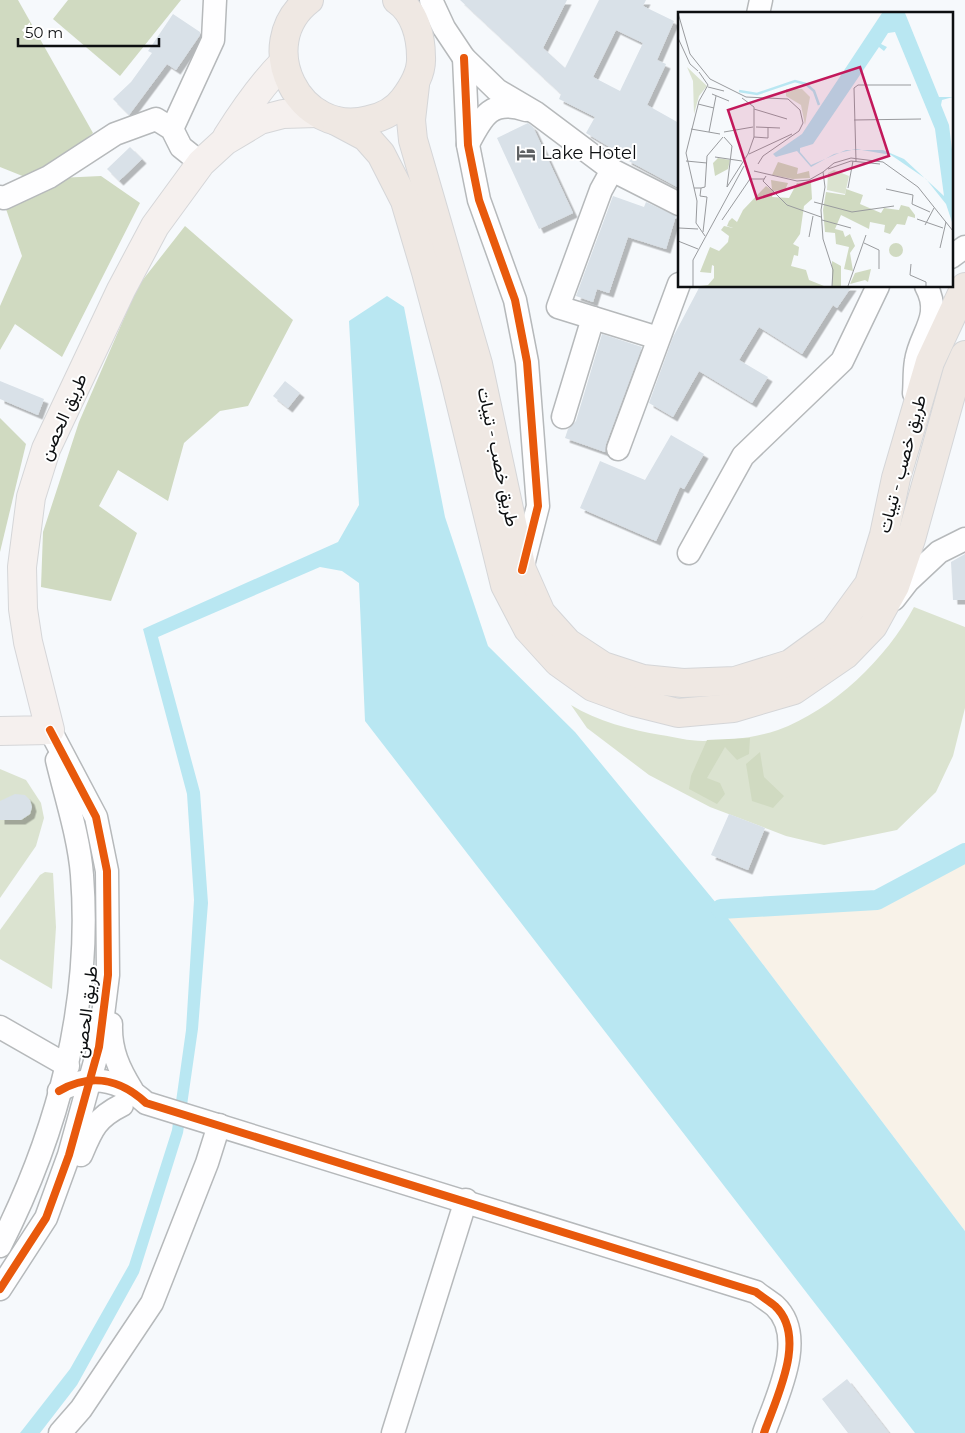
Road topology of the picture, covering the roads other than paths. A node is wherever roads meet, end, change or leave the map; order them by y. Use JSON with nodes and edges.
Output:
{"nodes":[{"id":1,"x":215,"y":0,"type":"edge"},
{"id":2,"x":310,"y":0,"type":"edge"},
{"id":3,"x":397,"y":0,"type":"edge"},
{"id":4,"x":431,"y":0,"type":"edge"},
{"id":5,"x":290,"y":11,"type":"edge"},
{"id":6,"x":464,"y":58,"type":"junction"},
{"id":7,"x":284,"y":62,"type":"junction"},
{"id":8,"x":415,"y":85,"type":"junction"},
{"id":9,"x":536,"y":113,"type":"junction"},
{"id":10,"x":326,"y":117,"type":"junction"},
{"id":11,"x":172,"y":129,"type":"junction"},
{"id":12,"x":225,"y":141,"type":"junction"},
{"id":13,"x":468,"y":146,"type":"junction"},
{"id":14,"x":201,"y":163,"type":"junction"},
{"id":15,"x":612,"y":170,"type":"junction"},
{"id":16,"x":0,"y":197,"type":"edge"},
{"id":17,"x":678,"y":203,"type":"edge"},
{"id":18,"x":965,"y":247,"type":"edge"},
{"id":19,"x":952,"y":256,"type":"edge"},
{"id":20,"x":678,"y":287,"type":"edge"},
{"id":21,"x":965,"y":287,"type":"edge"},
{"id":22,"x":877,"y":288,"type":"edge"},
{"id":23,"x":927,"y":288,"type":"edge"},
{"id":24,"x":593,"y":318,"type":"junction"},
{"id":25,"x":658,"y":338,"type":"junction"},
{"id":26,"x":965,"y":355,"type":"edge"},
{"id":27,"x":563,"y":417,"type":"dead end"},
{"id":28,"x":913,"y":418,"type":"junction"},
{"id":29,"x":618,"y":449,"type":"dead end"},
{"id":30,"x":965,"y":539,"type":"edge"},
{"id":31,"x":690,"y":552,"type":"dead end"},
{"id":32,"x":522,"y":570,"type":"junction"},
{"id":33,"x":873,"y":626,"type":"junction"},
{"id":34,"x":50,"y":730,"type":"junction"},
{"id":35,"x":0,"y":731,"type":"edge"},
{"id":36,"x":107,"y":871,"type":"junction"},
{"id":37,"x":0,"y":1027,"type":"edge"},
{"id":38,"x":82,"y":1079,"type":"junction"},
{"id":39,"x":141,"y":1102,"type":"junction"},
{"id":40,"x":210,"y":1122,"type":"junction"},
{"id":41,"x":466,"y":1200,"type":"junction"},
{"id":42,"x":46,"y":1218,"type":"junction"},
{"id":43,"x":0,"y":1246,"type":"edge"},
{"id":44,"x":0,"y":1289,"type":"edge"},
{"id":45,"x":60,"y":1433,"type":"edge"},
{"id":46,"x":393,"y":1433,"type":"edge"},
{"id":47,"x":764,"y":1433,"type":"edge"}],
"edges":[{"from":1,"to":11,"type":"street"},
{"from":2,"to":5,"type":"highway"},
{"from":3,"to":8,"type":"highway"},
{"from":4,"to":6,"type":"street"},
{"from":5,"to":7,"type":"highway"},
{"from":6,"to":9,"type":"street"},
{"from":6,"to":13,"type":"street"},
{"from":7,"to":10,"type":"highway","name":"طريق خصب - تيبات"},
{"from":7,"to":12,"type":"main road","name":"طريق الحصن"},
{"from":8,"to":10,"type":"highway"},
{"from":8,"to":32,"type":"highway","name":"طريق خصب - تيبات"},
{"from":9,"to":13,"type":"street"},
{"from":9,"to":15,"type":"street"},
{"from":10,"to":12,"type":"main road","name":"طريق الحصن"},
{"from":10,"to":33,"type":"highway","name":"طريق خصب - تيبات"},
{"from":11,"to":14,"type":"street"},
{"from":11,"to":16,"type":"street"},
{"from":12,"to":14,"type":"main road","name":"طريق الحصن"},
{"from":13,"to":32,"type":"street"},
{"from":14,"to":34,"type":"main road","name":"طريق الحصن"},
{"from":15,"to":17,"type":"street"},
{"from":15,"to":24,"type":"street"},
{"from":18,"to":19,"type":"street"},
{"from":20,"to":25,"type":"street"},
{"from":21,"to":28,"type":"highway","name":"طريق خصب - تيبات"},
{"from":22,"to":31,"type":"street"},
{"from":23,"to":28,"type":"street"},
{"from":24,"to":25,"type":"street"},
{"from":24,"to":27,"type":"street"},
{"from":25,"to":29,"type":"street"},
{"from":26,"to":33,"type":"highway","name":"طريق خصب - تيبات"},
{"from":28,"to":32,"type":"highway","name":"طريق خصب - تيبات"},
{"from":30,"to":33,"type":"street"},
{"from":34,"to":35,"type":"main road"},
{"from":34,"to":36,"type":"street","name":"طريق الحصن"},
{"from":34,"to":38,"type":"street","name":"طريق الحصن"},
{"from":36,"to":38,"type":"street","name":"طريق الحصن"},
{"from":36,"to":39,"type":"street"},
{"from":37,"to":38,"type":"street"},
{"from":38,"to":39,"type":"street"},
{"from":38,"to":42,"type":"street","name":"طريق الحصن"},
{"from":38,"to":43,"type":"street","name":"طريق الحصن"},
{"from":39,"to":40,"type":"street"},
{"from":39,"to":42,"type":"street"},
{"from":40,"to":41,"type":"street"},
{"from":40,"to":45,"type":"street"},
{"from":41,"to":46,"type":"street"},
{"from":41,"to":47,"type":"street"},
{"from":42,"to":44,"type":"street","name":"طريق الحصن"}]}
